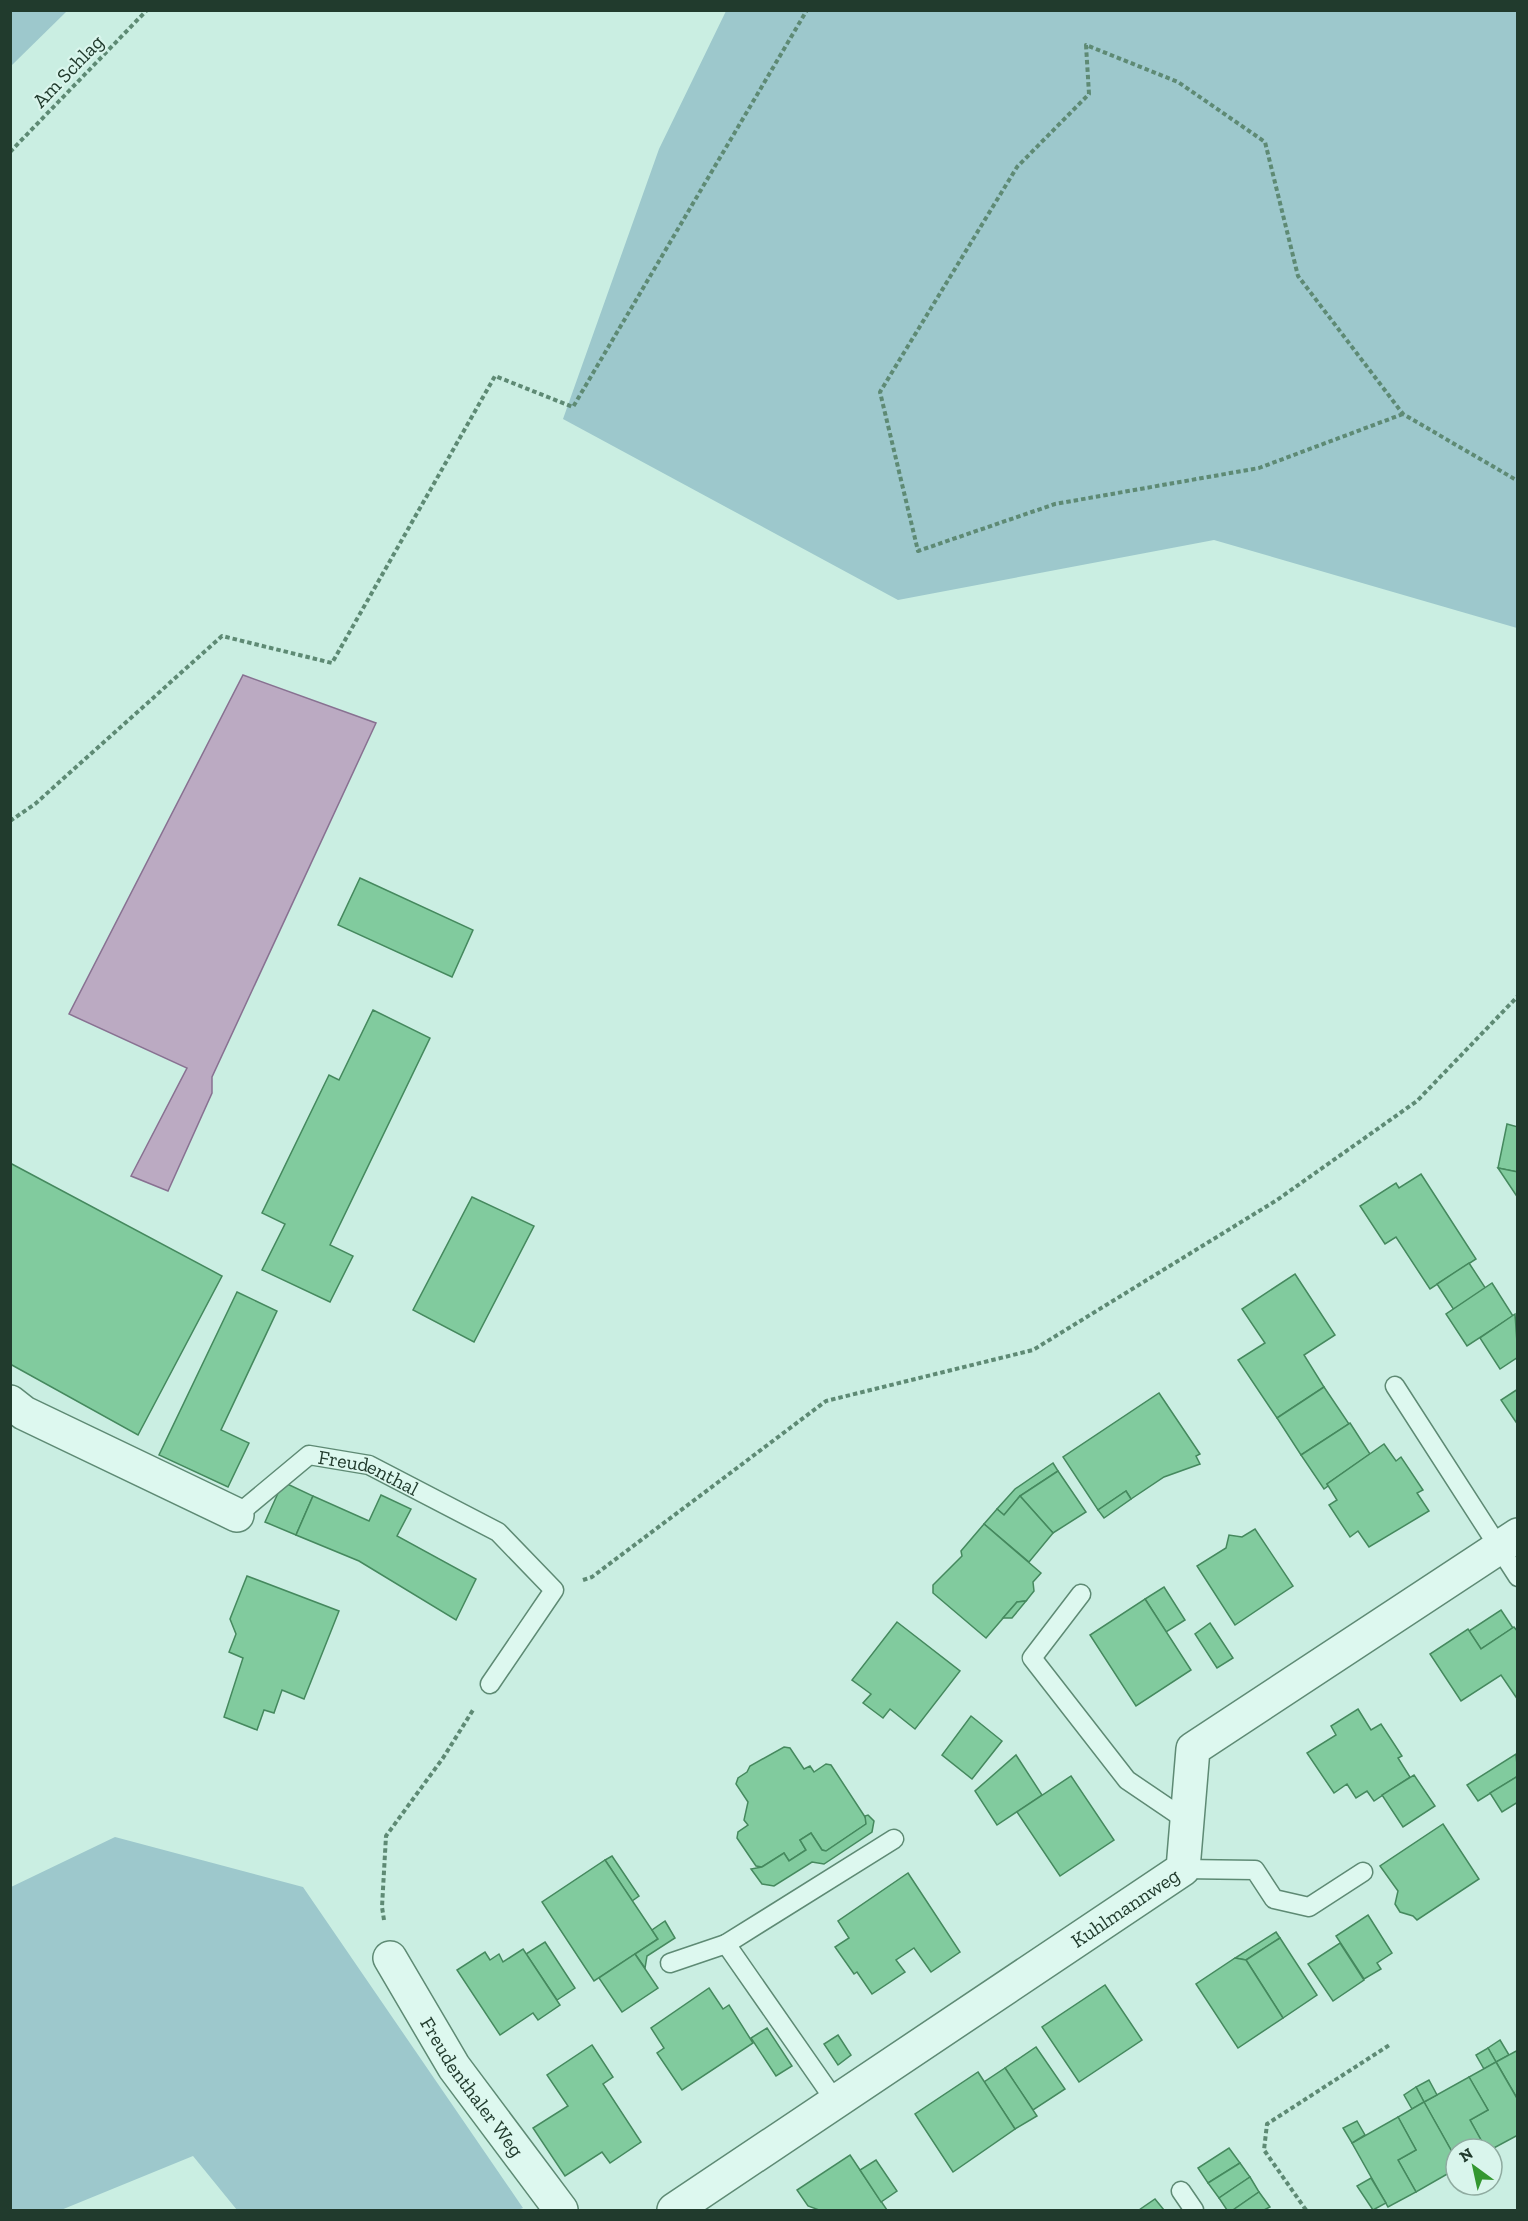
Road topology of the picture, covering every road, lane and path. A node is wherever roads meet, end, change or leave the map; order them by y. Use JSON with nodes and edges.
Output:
{"nodes":[{"id":1,"x":147,"y":10,"type":"edge"},
{"id":2,"x":807,"y":10,"type":"edge"},
{"id":3,"x":10,"y":152,"type":"edge"},
{"id":4,"x":1403,"y":414,"type":"junction"},
{"id":5,"x":1518,"y":481,"type":"edge"},
{"id":6,"x":10,"y":821,"type":"edge"},
{"id":7,"x":1518,"y":996,"type":"edge"},
{"id":8,"x":1395,"y":1386,"type":"dead end"},
{"id":9,"x":10,"y":1402,"type":"edge"},
{"id":10,"x":237,"y":1515,"type":"joint"},
{"id":11,"x":1508,"y":1542,"type":"edge"},
{"id":12,"x":1518,"y":1577,"type":"edge"},
{"id":13,"x":554,"y":1590,"type":"junction"},
{"id":14,"x":1081,"y":1594,"type":"dead end"},
{"id":15,"x":490,"y":1684,"type":"joint"},
{"id":16,"x":1186,"y":1820,"type":"junction"},
{"id":17,"x":894,"y":1839,"type":"dead end"},
{"id":18,"x":1184,"y":1869,"type":"junction"},
{"id":19,"x":1364,"y":1872,"type":"dead end"},
{"id":20,"x":726,"y":1944,"type":"junction"},
{"id":21,"x":390,"y":1958,"type":"joint"},
{"id":22,"x":670,"y":1963,"type":"dead end"},
{"id":23,"x":1390,"y":2044,"type":"dead end"},
{"id":24,"x":836,"y":2103,"type":"junction"},
{"id":25,"x":1181,"y":2192,"type":"dead end"},
{"id":26,"x":561,"y":2211,"type":"edge"},
{"id":27,"x":674,"y":2211,"type":"edge"},
{"id":28,"x":1194,"y":2211,"type":"edge"},
{"id":29,"x":1306,"y":2211,"type":"edge"}],
"edges":[{"from":1,"to":3,"type":"path","name":"Am Schlag"},
{"from":2,"to":6,"type":"path"},
{"from":4,"to":4,"type":"path"},
{"from":4,"to":5,"type":"path"},
{"from":7,"to":13,"type":"path"},
{"from":8,"to":11,"type":"lane"},
{"from":9,"to":10,"type":"street","name":"Freudenthal"},
{"from":10,"to":13,"type":"lane","name":"Freudenthal"},
{"from":11,"to":12,"type":"lane"},
{"from":11,"to":16,"type":"street","name":"Kuhlmannweg"},
{"from":13,"to":15,"type":"lane"},
{"from":14,"to":16,"type":"lane"},
{"from":15,"to":21,"type":"path"},
{"from":16,"to":18,"type":"street","name":"Kuhlmannweg"},
{"from":17,"to":20,"type":"lane"},
{"from":18,"to":19,"type":"lane"},
{"from":18,"to":24,"type":"street","name":"Kuhlmannweg"},
{"from":20,"to":22,"type":"lane"},
{"from":20,"to":24,"type":"lane"},
{"from":21,"to":26,"type":"street","name":"Freudenthaler Weg"},
{"from":23,"to":29,"type":"path"},
{"from":24,"to":27,"type":"street","name":"Kuhlmannweg"},
{"from":25,"to":28,"type":"lane"}]}
